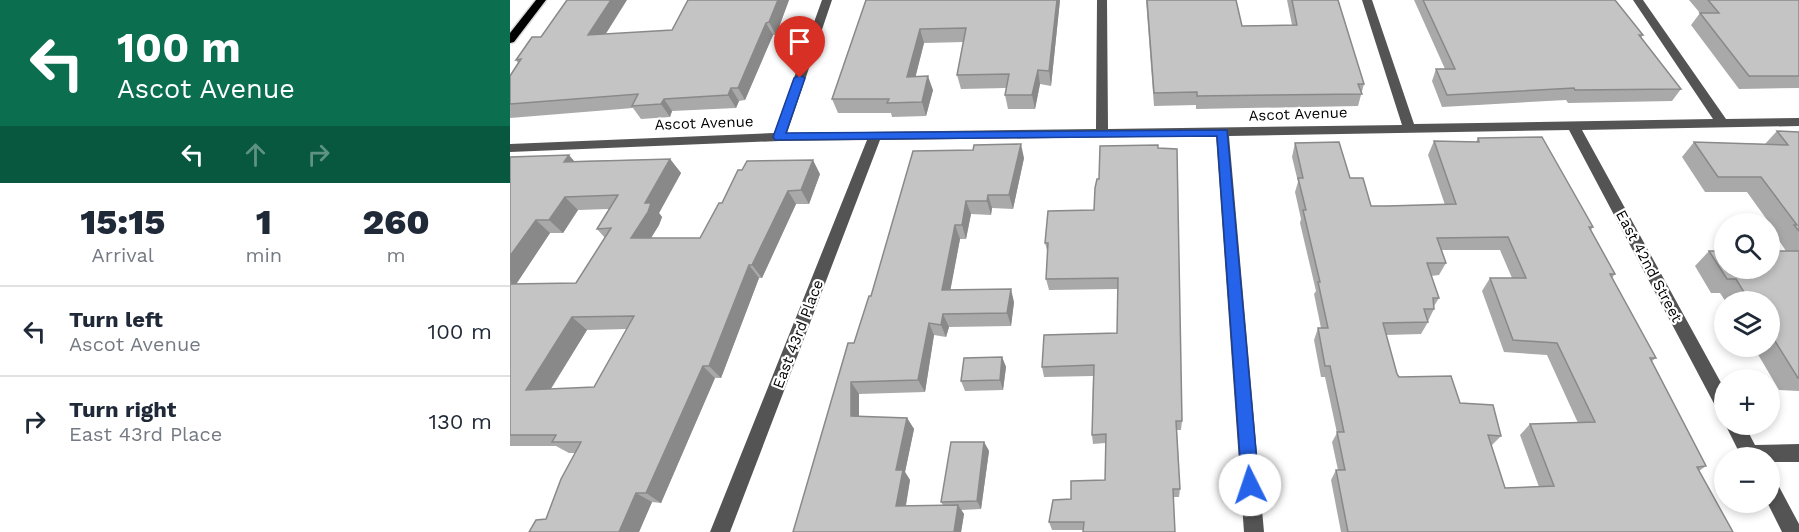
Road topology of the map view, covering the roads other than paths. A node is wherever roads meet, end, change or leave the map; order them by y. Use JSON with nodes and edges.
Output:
{"nodes":[{"id":1,"x":541,"y":0,"type":"edge"},
{"id":2,"x":827,"y":0,"type":"edge"},
{"id":3,"x":1102,"y":0,"type":"edge"},
{"id":4,"x":1367,"y":0,"type":"edge"},
{"id":5,"x":1638,"y":0,"type":"edge"},
{"id":6,"x":510,"y":40,"type":"edge"},
{"id":7,"x":1799,"y":122,"type":"edge"},
{"id":8,"x":1723,"y":124,"type":"junction"},
{"id":9,"x":1573,"y":125,"type":"junction"},
{"id":10,"x":1409,"y":128,"type":"junction"},
{"id":11,"x":1222,"y":132,"type":"junction"},
{"id":12,"x":1102,"y":134,"type":"junction"},
{"id":13,"x":876,"y":135,"type":"junction"},
{"id":14,"x":779,"y":137,"type":"junction"},
{"id":15,"x":510,"y":148,"type":"edge"},
{"id":16,"x":1714,"y":387,"type":"edge"},
{"id":17,"x":1799,"y":453,"type":"edge"},
{"id":18,"x":1780,"y":454,"type":"edge"},
{"id":19,"x":1780,"y":508,"type":"edge"},
{"id":20,"x":720,"y":532,"type":"edge"},
{"id":21,"x":1254,"y":532,"type":"edge"},
{"id":22,"x":1793,"y":532,"type":"edge"}],
"edges":[{"from":1,"to":6,"type":"main road"},
{"from":2,"to":14,"type":"street"},
{"from":3,"to":12,"type":"street"},
{"from":4,"to":10,"type":"street"},
{"from":5,"to":8,"type":"street"},
{"from":7,"to":8,"type":"street","name":"Ascot Avenue"},
{"from":8,"to":9,"type":"street","name":"Ascot Avenue"},
{"from":9,"to":10,"type":"street","name":"Ascot Avenue"},
{"from":9,"to":16,"type":"street","name":"East 42nd Street"},
{"from":10,"to":11,"type":"street","name":"Ascot Avenue"},
{"from":11,"to":12,"type":"street","name":"Ascot Avenue"},
{"from":11,"to":21,"type":"street"},
{"from":12,"to":13,"type":"street","name":"Ascot Avenue"},
{"from":13,"to":14,"type":"street","name":"Ascot Avenue"},
{"from":13,"to":20,"type":"street","name":"East 43rd Place"},
{"from":14,"to":15,"type":"street","name":"Ascot Avenue"},
{"from":17,"to":18,"type":"street"},
{"from":19,"to":22,"type":"street"}]}
